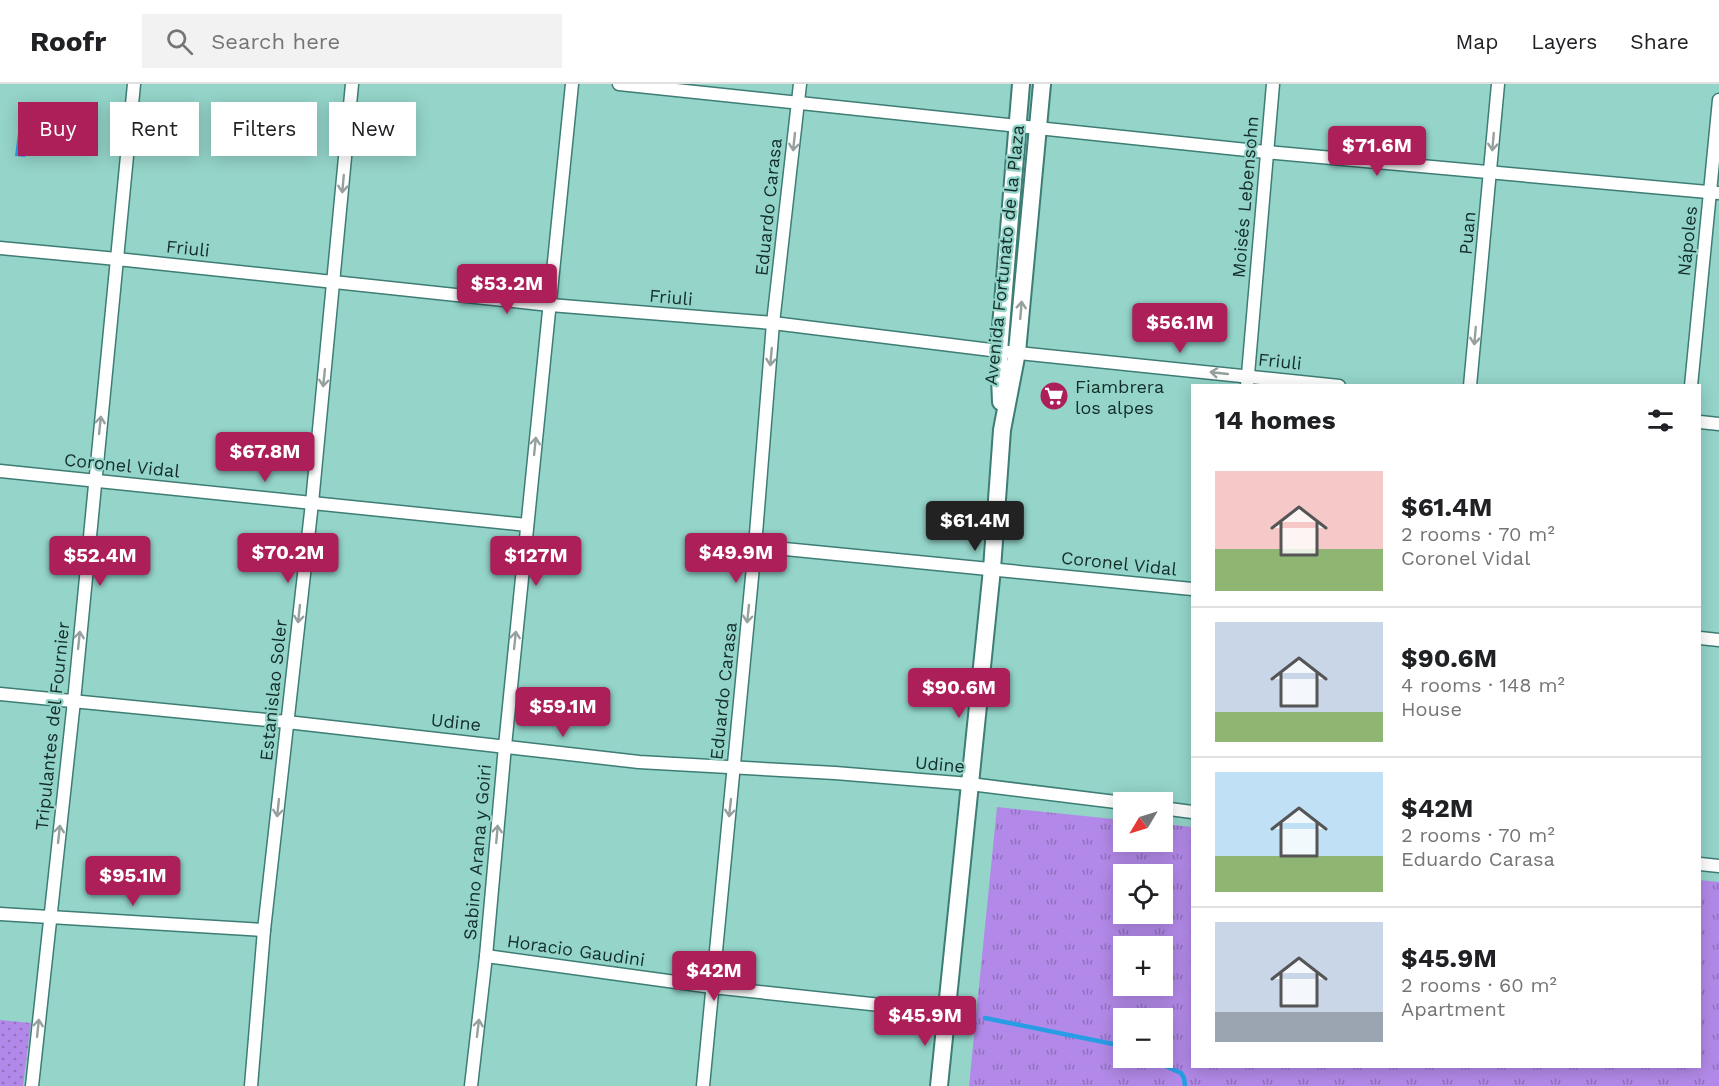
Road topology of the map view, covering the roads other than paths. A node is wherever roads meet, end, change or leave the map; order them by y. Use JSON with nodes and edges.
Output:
{"nodes":[{"id":1,"x":134,"y":84,"type":"edge"},
{"id":2,"x":352,"y":84,"type":"edge"},
{"id":3,"x":572,"y":84,"type":"edge"},
{"id":4,"x":620,"y":84,"type":"edge"},
{"id":5,"x":800,"y":84,"type":"edge"},
{"id":6,"x":1022,"y":84,"type":"edge"},
{"id":7,"x":1042,"y":84,"type":"edge"},
{"id":8,"x":1273,"y":84,"type":"edge"},
{"id":9,"x":1498,"y":84,"type":"edge"},
{"id":10,"x":1719,"y":100,"type":"edge"},
{"id":11,"x":798,"y":103,"type":"junction"},
{"id":12,"x":1017,"y":127,"type":"junction"},
{"id":13,"x":1037,"y":129,"type":"junction"},
{"id":14,"x":1266,"y":152,"type":"junction"},
{"id":15,"x":1490,"y":172,"type":"junction"},
{"id":16,"x":1715,"y":193,"type":"edge"},
{"id":17,"x":0,"y":248,"type":"edge"},
{"id":18,"x":117,"y":259,"type":"junction"},
{"id":19,"x":333,"y":281,"type":"junction"},
{"id":20,"x":550,"y":305,"type":"junction"},
{"id":21,"x":773,"y":323,"type":"junction"},
{"id":22,"x":999,"y":351,"type":"junction"},
{"id":23,"x":1017,"y":352,"type":"junction"},
{"id":24,"x":1248,"y":381,"type":"edge"},
{"id":25,"x":1303,"y":384,"type":"edge"},
{"id":26,"x":1470,"y":384,"type":"edge"},
{"id":27,"x":1691,"y":384,"type":"edge"},
{"id":28,"x":1701,"y":422,"type":"edge"},
{"id":29,"x":1719,"y":424,"type":"edge"},
{"id":30,"x":1002,"y":429,"type":"junction"},
{"id":31,"x":0,"y":471,"type":"edge"},
{"id":32,"x":95,"y":480,"type":"junction"},
{"id":33,"x":312,"y":503,"type":"junction"},
{"id":34,"x":527,"y":525,"type":"junction"},
{"id":35,"x":755,"y":546,"type":"junction"},
{"id":36,"x":992,"y":568,"type":"junction"},
{"id":37,"x":1191,"y":589,"type":"edge"},
{"id":38,"x":1701,"y":638,"type":"edge"},
{"id":39,"x":1719,"y":640,"type":"edge"},
{"id":40,"x":0,"y":694,"type":"edge"},
{"id":41,"x":74,"y":701,"type":"junction"},
{"id":42,"x":287,"y":722,"type":"junction"},
{"id":43,"x":505,"y":746,"type":"junction"},
{"id":44,"x":734,"y":767,"type":"junction"},
{"id":45,"x":970,"y":784,"type":"junction"},
{"id":46,"x":1113,"y":802,"type":"edge"},
{"id":47,"x":1173,"y":809,"type":"edge"},
{"id":48,"x":1191,"y":812,"type":"edge"},
{"id":49,"x":1701,"y":864,"type":"edge"},
{"id":50,"x":1719,"y":866,"type":"edge"},
{"id":51,"x":0,"y":914,"type":"edge"},
{"id":52,"x":49,"y":918,"type":"junction"},
{"id":53,"x":264,"y":930,"type":"junction"},
{"id":54,"x":486,"y":956,"type":"junction"},
{"id":55,"x":712,"y":987,"type":"junction"},
{"id":56,"x":946,"y":1012,"type":"junction"},
{"id":57,"x":32,"y":1086,"type":"edge"},
{"id":58,"x":251,"y":1086,"type":"edge"},
{"id":59,"x":471,"y":1086,"type":"edge"},
{"id":60,"x":703,"y":1086,"type":"edge"},
{"id":61,"x":939,"y":1086,"type":"edge"}],
"edges":[{"from":1,"to":18,"type":"street","name":"Tripulantes del Fournier"},
{"from":2,"to":19,"type":"street","name":"Estanislao Soler","one_way":true},
{"from":3,"to":20,"type":"street","name":"Sabino Arana y Goiri"},
{"from":4,"to":11,"type":"street"},
{"from":5,"to":11,"type":"street","name":"Eduardo Carasa"},
{"from":6,"to":12,"type":"main road","name":"Avenida Fortunato de la Plaza"},
{"from":7,"to":13,"type":"main road","name":"Avenida Fortunato de la Plaza"},
{"from":8,"to":14,"type":"street","name":"Moisés Lebensohn"},
{"from":9,"to":15,"type":"street","name":"Puan","one_way":true},
{"from":10,"to":16,"type":"street","name":"Nápoles"},
{"from":11,"to":12,"type":"street"},
{"from":11,"to":21,"type":"street","name":"Eduardo Carasa","one_way":true},
{"from":12,"to":13,"type":"street"},
{"from":12,"to":22,"type":"main road","name":"Avenida Fortunato de la Plaza"},
{"from":13,"to":14,"type":"street"},
{"from":23,"to":13,"type":"main road","name":"Avenida Fortunato de la Plaza","one_way":true},
{"from":14,"to":15,"type":"street"},
{"from":14,"to":24,"type":"street","name":"Moisés Lebensohn"},
{"from":15,"to":16,"type":"street"},
{"from":15,"to":26,"type":"street","name":"Puan","one_way":true},
{"from":16,"to":27,"type":"street","name":"Nápoles"},
{"from":17,"to":18,"type":"street","name":"Friuli"},
{"from":18,"to":19,"type":"street","name":"Friuli"},
{"from":32,"to":18,"type":"street","name":"Tripulantes del Fournier","one_way":true},
{"from":19,"to":20,"type":"street","name":"Friuli"},
{"from":19,"to":33,"type":"street","name":"Estanislao Soler","one_way":true},
{"from":20,"to":21,"type":"street","name":"Friuli"},
{"from":34,"to":20,"type":"street","name":"Sabino Arana y Goiri","one_way":true},
{"from":21,"to":22,"type":"street","name":"Friuli"},
{"from":21,"to":35,"type":"street","name":"Eduardo Carasa","one_way":true},
{"from":22,"to":23,"type":"street","name":"Friuli"},
{"from":22,"to":30,"type":"main road","name":"Avenida Fortunato de la Plaza"},
{"from":24,"to":23,"type":"street","name":"Friuli","one_way":true},
{"from":23,"to":30,"type":"main road","name":"Avenida Fortunato de la Plaza"},
{"from":24,"to":25,"type":"street","name":"Friuli"},
{"from":28,"to":29,"type":"street"},
{"from":30,"to":36,"type":"main road","name":"Avenida Fortunato de la Plaza"},
{"from":31,"to":32,"type":"street","name":"Coronel Vidal"},
{"from":32,"to":33,"type":"street","name":"Coronel Vidal"},
{"from":41,"to":32,"type":"street","name":"Tripulantes del Fournier","one_way":true},
{"from":33,"to":34,"type":"street","name":"Coronel Vidal"},
{"from":33,"to":42,"type":"street","name":"Estanislao Soler","one_way":true},
{"from":43,"to":34,"type":"street","name":"Sabino Arana y Goiri","one_way":true},
{"from":35,"to":36,"type":"street","name":"Coronel Vidal"},
{"from":35,"to":44,"type":"street","name":"Eduardo Carasa","one_way":true},
{"from":36,"to":37,"type":"street","name":"Coronel Vidal"},
{"from":36,"to":45,"type":"main road","name":"Avenida Fortunato de la Plaza"},
{"from":38,"to":39,"type":"street"},
{"from":40,"to":41,"type":"street","name":"Udine"},
{"from":41,"to":42,"type":"street","name":"Udine"},
{"from":52,"to":41,"type":"street","name":"Tripulantes del Fournier","one_way":true},
{"from":42,"to":43,"type":"street","name":"Udine"},
{"from":42,"to":53,"type":"street","name":"Estanislao Soler","one_way":true},
{"from":43,"to":44,"type":"street","name":"Udine"},
{"from":54,"to":43,"type":"street","name":"Sabino Arana y Goiri","one_way":true},
{"from":44,"to":45,"type":"street","name":"Udine"},
{"from":44,"to":55,"type":"street","name":"Eduardo Carasa","one_way":true},
{"from":45,"to":46,"type":"street","name":"Udine"},
{"from":45,"to":56,"type":"main road","name":"Avenida Fortunato de la Plaza"},
{"from":47,"to":48,"type":"street"},
{"from":49,"to":50,"type":"street"},
{"from":51,"to":52,"type":"street"},
{"from":52,"to":53,"type":"street"},
{"from":57,"to":52,"type":"street","name":"Tripulantes del Fournier","one_way":true},
{"from":53,"to":58,"type":"street","name":"Estanislao Soler"},
{"from":54,"to":55,"type":"street","name":"Horacio Gaudini"},
{"from":59,"to":54,"type":"street","name":"Sabino Arana y Goiri","one_way":true},
{"from":55,"to":56,"type":"street","name":"Horacio Gaudini"},
{"from":55,"to":60,"type":"street","name":"Eduardo Carasa"},
{"from":56,"to":61,"type":"main road","name":"Avenida Fortunato de la Plaza"}]}
